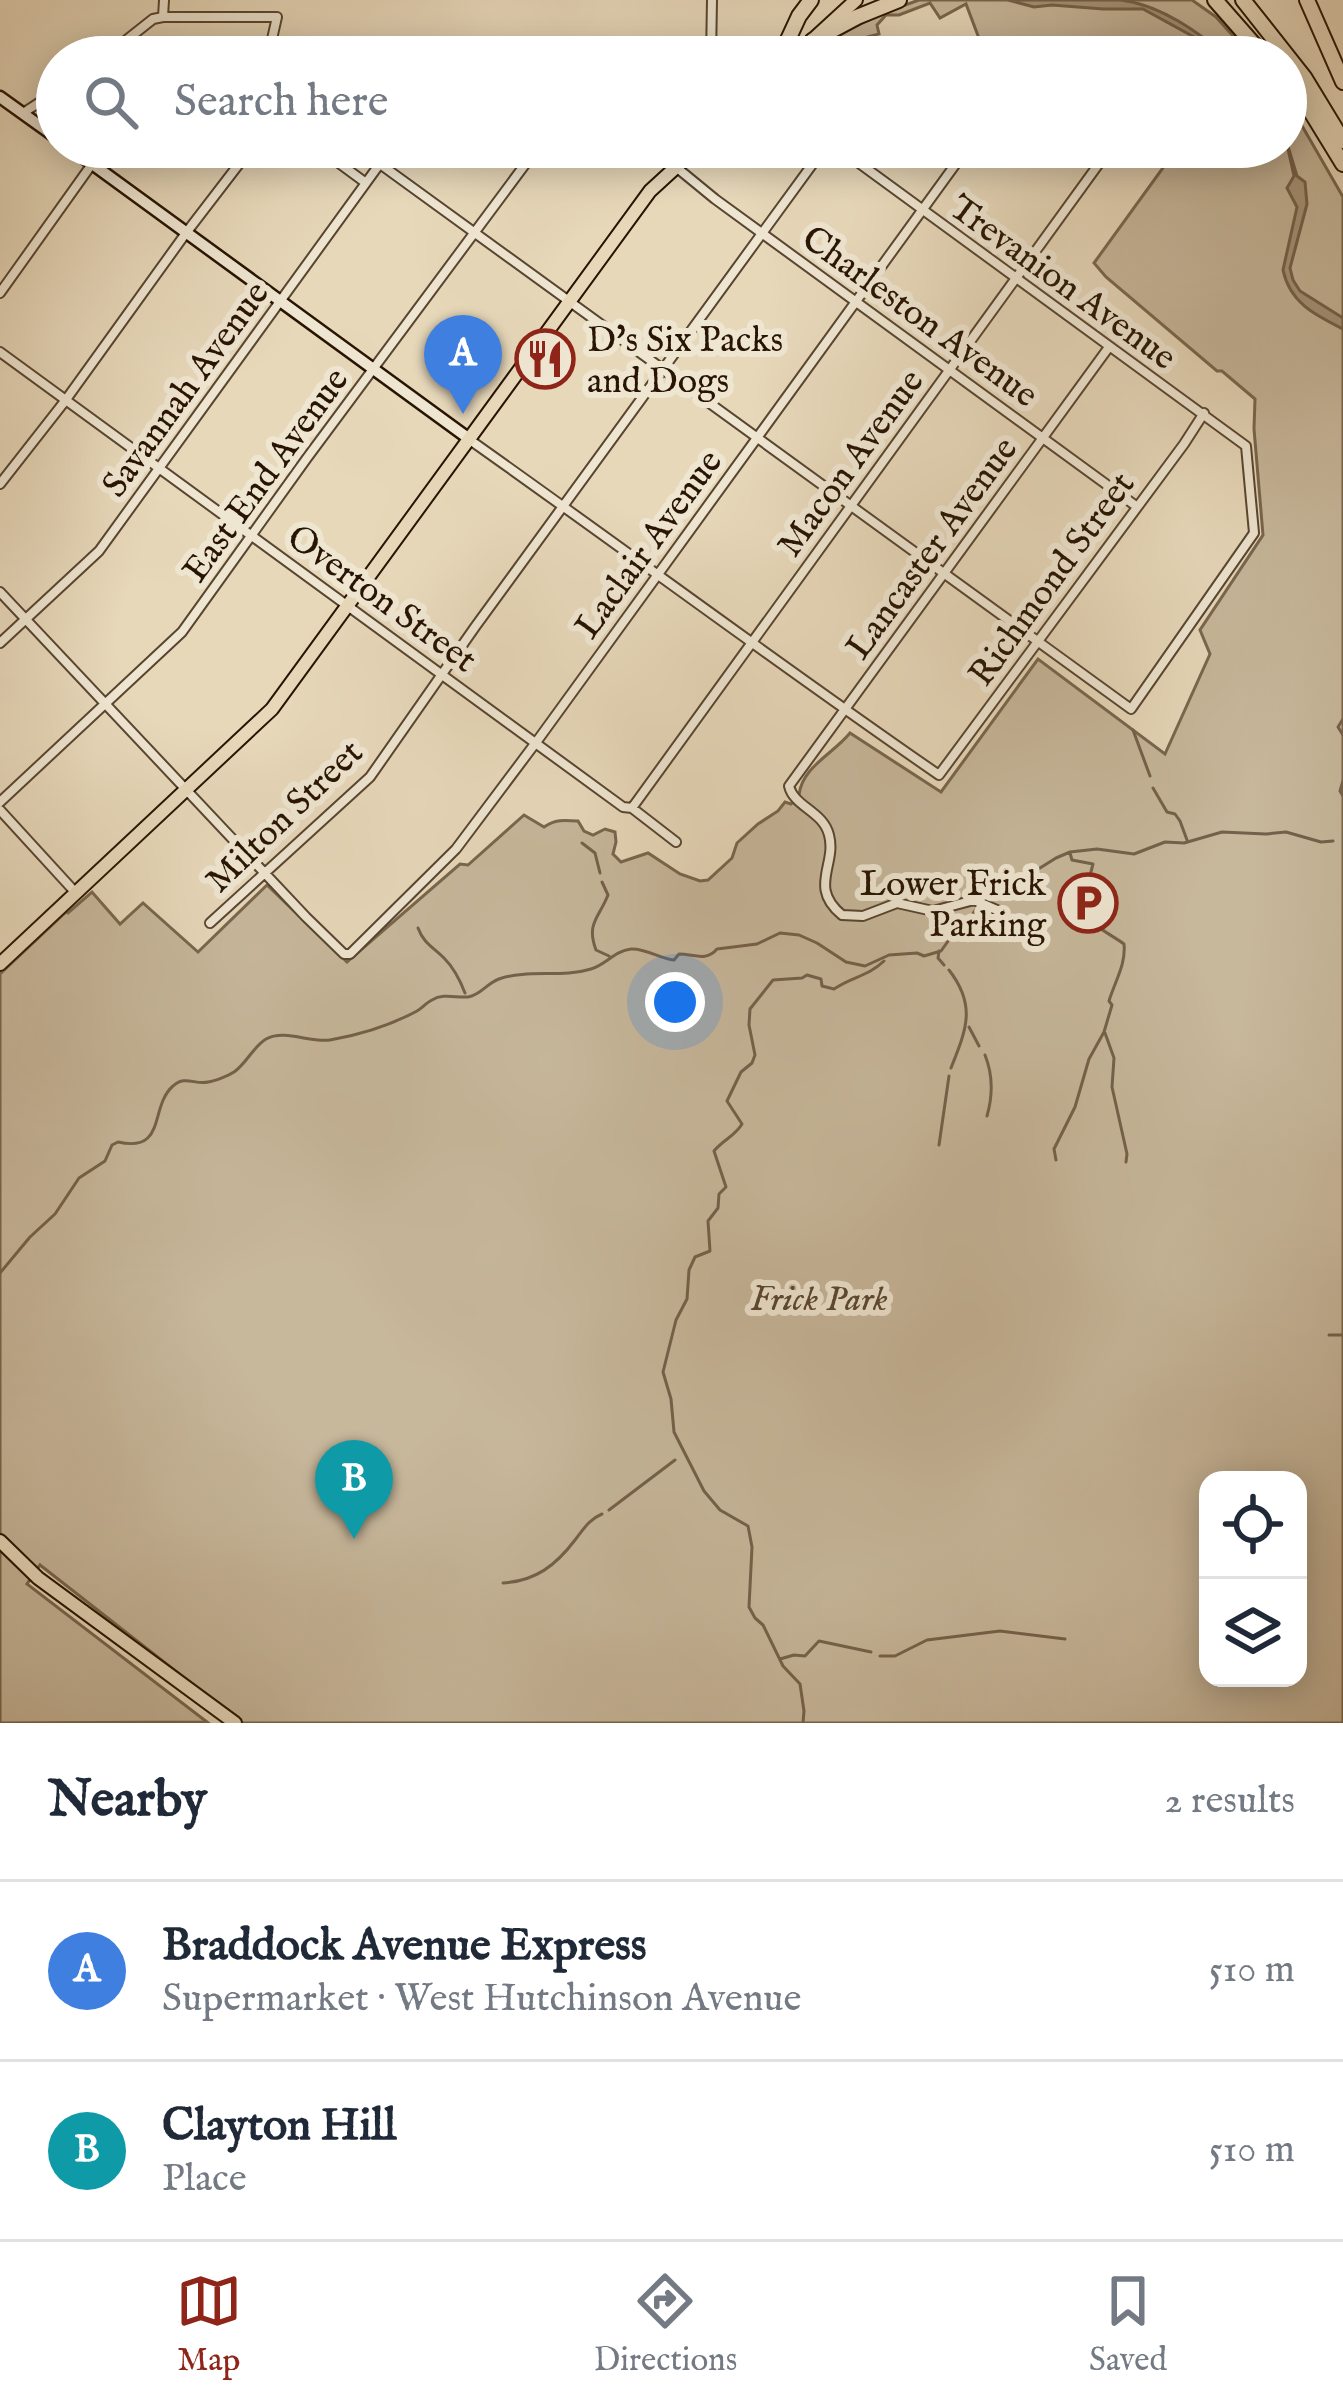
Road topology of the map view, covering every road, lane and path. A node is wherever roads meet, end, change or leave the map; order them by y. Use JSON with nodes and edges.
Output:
{"nodes":[{"id":1,"x":164,"y":0,"type":"edge"},
{"id":2,"x":712,"y":0,"type":"edge"},
{"id":3,"x":812,"y":0,"type":"edge"},
{"id":4,"x":856,"y":0,"type":"edge"},
{"id":5,"x":899,"y":0,"type":"edge"},
{"id":6,"x":1206,"y":0,"type":"edge"},
{"id":7,"x":1215,"y":0,"type":"edge"},
{"id":8,"x":1228,"y":0,"type":"edge"},
{"id":9,"x":1243,"y":0,"type":"edge"},
{"id":10,"x":1306,"y":0,"type":"edge"},
{"id":11,"x":163,"y":17,"type":"junction"},
{"id":12,"x":1233,"y":20,"type":"junction"},
{"id":13,"x":132,"y":36,"type":"edge"},
{"id":14,"x":273,"y":36,"type":"edge"},
{"id":15,"x":711,"y":36,"type":"edge"},
{"id":16,"x":791,"y":36,"type":"edge"},
{"id":17,"x":817,"y":36,"type":"edge"},
{"id":18,"x":821,"y":36,"type":"edge"},
{"id":19,"x":1246,"y":36,"type":"edge"},
{"id":20,"x":1258,"y":36,"type":"edge"},
{"id":21,"x":1272,"y":36,"type":"edge"},
{"id":22,"x":1307,"y":82,"type":"edge"},
{"id":23,"x":1343,"y":82,"type":"edge"},
{"id":24,"x":0,"y":97,"type":"edge"},
{"id":25,"x":36,"y":105,"type":"edge"},
{"id":26,"x":1307,"y":105,"type":"edge"},
{"id":27,"x":23,"y":113,"type":"junction"},
{"id":28,"x":1307,"y":113,"type":"edge"},
{"id":29,"x":36,"y":123,"type":"edge"},
{"id":30,"x":1343,"y":141,"type":"edge"},
{"id":31,"x":1343,"y":164,"type":"edge"},
{"id":32,"x":89,"y":168,"type":"edge"},
{"id":33,"x":98,"y":168,"type":"edge"},
{"id":34,"x":236,"y":168,"type":"edge"},
{"id":35,"x":346,"y":168,"type":"edge"},
{"id":36,"x":377,"y":168,"type":"edge"},
{"id":37,"x":386,"y":168,"type":"edge"},
{"id":38,"x":522,"y":168,"type":"edge"},
{"id":39,"x":675,"y":168,"type":"edge"},
{"id":40,"x":677,"y":168,"type":"edge"},
{"id":41,"x":811,"y":168,"type":"edge"},
{"id":42,"x":865,"y":168,"type":"edge"},
{"id":43,"x":953,"y":168,"type":"edge"},
{"id":44,"x":1096,"y":168,"type":"edge"},
{"id":45,"x":366,"y":183,"type":"junction"},
{"id":46,"x":922,"y":211,"type":"junction"},
{"id":47,"x":186,"y":232,"type":"junction"},
{"id":48,"x":474,"y":232,"type":"junction"},
{"id":49,"x":762,"y":234,"type":"junction"},
{"id":50,"x":1015,"y":280,"type":"junction"},
{"id":51,"x":0,"y":293,"type":"edge"},
{"id":52,"x":280,"y":301,"type":"junction"},
{"id":53,"x":568,"y":301,"type":"junction"},
{"id":54,"x":856,"y":302,"type":"junction"},
{"id":55,"x":1109,"y":347,"type":"junction"},
{"id":56,"x":0,"y":352,"type":"edge"},
{"id":57,"x":374,"y":369,"type":"junction"},
{"id":58,"x":663,"y":369,"type":"junction"},
{"id":59,"x":950,"y":370,"type":"junction"},
{"id":60,"x":65,"y":400,"type":"junction"},
{"id":61,"x":1204,"y":413,"type":"junction"},
{"id":62,"x":758,"y":437,"type":"junction"},
{"id":63,"x":1043,"y":437,"type":"junction"},
{"id":64,"x":468,"y":438,"type":"junction"},
{"id":65,"x":158,"y":469,"type":"junction"},
{"id":66,"x":0,"y":484,"type":"edge"},
{"id":67,"x":564,"y":506,"type":"junction"},
{"id":68,"x":851,"y":506,"type":"junction"},
{"id":69,"x":1136,"y":506,"type":"junction"},
{"id":70,"x":252,"y":536,"type":"junction"},
{"id":71,"x":945,"y":574,"type":"junction"},
{"id":72,"x":658,"y":575,"type":"junction"},
{"id":73,"x":0,"y":592,"type":"edge"},
{"id":74,"x":347,"y":605,"type":"junction"},
{"id":75,"x":26,"y":619,"type":"junction"},
{"id":76,"x":1038,"y":641,"type":"junction"},
{"id":77,"x":0,"y":643,"type":"edge"},
{"id":78,"x":752,"y":643,"type":"junction"},
{"id":79,"x":442,"y":674,"type":"junction"},
{"id":80,"x":105,"y":703,"type":"junction"},
{"id":81,"x":845,"y":711,"type":"junction"},
{"id":82,"x":536,"y":743,"type":"junction"},
{"id":83,"x":185,"y":790,"type":"junction"},
{"id":84,"x":0,"y":806,"type":"edge"},
{"id":85,"x":627,"y":810,"type":"junction"},
{"id":86,"x":676,"y":842,"type":"dead end"},
{"id":87,"x":266,"y":874,"type":"junction"},
{"id":88,"x":76,"y":893,"type":"junction"},
{"id":89,"x":999,"y":911,"type":"dead end"},
{"id":90,"x":210,"y":923,"type":"dead end"},
{"id":91,"x":0,"y":964,"type":"edge"},
{"id":92,"x":0,"y":1541,"type":"edge"},
{"id":93,"x":235,"y":1723,"type":"edge"}],
"edges":[{"from":1,"to":11,"type":"street"},
{"from":2,"to":15,"type":"street"},
{"from":3,"to":16,"type":"highway"},
{"from":4,"to":17,"type":"main road"},
{"from":5,"to":18,"type":"highway"},
{"from":6,"to":12,"type":"highway"},
{"from":7,"to":12,"type":"highway"},
{"from":8,"to":20,"type":"highway"},
{"from":9,"to":21,"type":"highway"},
{"from":10,"to":23,"type":"highway"},
{"from":11,"to":13,"type":"street"},
{"from":11,"to":14,"type":"street"},
{"from":12,"to":19,"type":"highway"},
{"from":22,"to":30,"type":"highway"},
{"from":24,"to":27,"type":"street"},
{"from":25,"to":27,"type":"street"},
{"from":26,"to":31,"type":"highway"},
{"from":27,"to":29,"type":"street"},
{"from":28,"to":31,"type":"highway"},
{"from":32,"to":51,"type":"street"},
{"from":33,"to":47,"type":"street"},
{"from":34,"to":47,"type":"street"},
{"from":35,"to":45,"type":"street"},
{"from":36,"to":45,"type":"street","name":"Savannah Avenue"},
{"from":37,"to":48,"type":"street"},
{"from":38,"to":48,"type":"street","name":"East End Avenue"},
{"from":39,"to":53,"type":"main road"},
{"from":40,"to":49,"type":"street","name":"Charleston Avenue"},
{"from":41,"to":49,"type":"street"},
{"from":42,"to":46,"type":"street","name":"Trevanion Avenue"},
{"from":43,"to":46,"type":"street","name":"Laclair Avenue"},
{"from":44,"to":50,"type":"street","name":"Macon Avenue"},
{"from":45,"to":52,"type":"street","name":"Savannah Avenue"},
{"from":46,"to":50,"type":"street","name":"Trevanion Avenue"},
{"from":46,"to":54,"type":"street","name":"Laclair Avenue"},
{"from":47,"to":52,"type":"street"},
{"from":47,"to":60,"type":"street"},
{"from":48,"to":53,"type":"street"},
{"from":48,"to":57,"type":"street","name":"East End Avenue"},
{"from":49,"to":54,"type":"street","name":"Charleston Avenue"},
{"from":49,"to":58,"type":"street"},
{"from":50,"to":55,"type":"street","name":"Trevanion Avenue"},
{"from":50,"to":59,"type":"street","name":"Macon Avenue"},
{"from":52,"to":57,"type":"street"},
{"from":52,"to":65,"type":"street","name":"Savannah Avenue"},
{"from":53,"to":58,"type":"street"},
{"from":53,"to":64,"type":"main road"},
{"from":54,"to":59,"type":"street","name":"Charleston Avenue"},
{"from":54,"to":62,"type":"street","name":"Laclair Avenue"},
{"from":55,"to":61,"type":"street","name":"Trevanion Avenue"},
{"from":55,"to":63,"type":"street","name":"Lancaster Avenue"},
{"from":56,"to":60,"type":"street","name":"Overton Street"},
{"from":57,"to":64,"type":"street"},
{"from":57,"to":70,"type":"street","name":"East End Avenue"},
{"from":58,"to":62,"type":"street"},
{"from":58,"to":67,"type":"street"},
{"from":59,"to":63,"type":"street","name":"Charleston Avenue"},
{"from":59,"to":68,"type":"street","name":"Macon Avenue"},
{"from":60,"to":65,"type":"street","name":"Overton Street"},
{"from":60,"to":66,"type":"street"},
{"from":61,"to":69,"type":"street","name":"Richmond Street"},
{"from":61,"to":76,"type":"street","name":"Trevanion Avenue"},
{"from":62,"to":68,"type":"street"},
{"from":62,"to":72,"type":"street","name":"Laclair Avenue"},
{"from":63,"to":69,"type":"street","name":"Charleston Avenue"},
{"from":63,"to":71,"type":"street","name":"Lancaster Avenue"},
{"from":64,"to":67,"type":"street"},
{"from":64,"to":74,"type":"main road"},
{"from":65,"to":70,"type":"street","name":"Overton Street"},
{"from":65,"to":75,"type":"street","name":"Savannah Avenue"},
{"from":67,"to":72,"type":"street"},
{"from":67,"to":79,"type":"street","name":"Milton Street"},
{"from":68,"to":71,"type":"street"},
{"from":68,"to":78,"type":"street","name":"Macon Avenue"},
{"from":69,"to":76,"type":"street","name":"Richmond Street"},
{"from":70,"to":74,"type":"street","name":"Overton Street"},
{"from":70,"to":80,"type":"street","name":"East End Avenue"},
{"from":71,"to":76,"type":"street"},
{"from":71,"to":81,"type":"street","name":"Lancaster Avenue"},
{"from":72,"to":78,"type":"street"},
{"from":72,"to":82,"type":"street","name":"Laclair Avenue"},
{"from":73,"to":75,"type":"street"},
{"from":74,"to":79,"type":"street","name":"Overton Street"},
{"from":74,"to":83,"type":"main road"},
{"from":75,"to":77,"type":"street","name":"Savannah Avenue"},
{"from":75,"to":80,"type":"street"},
{"from":76,"to":81,"type":"street","name":"Richmond Street"},
{"from":78,"to":81,"type":"street"},
{"from":78,"to":85,"type":"street","name":"Macon Avenue"},
{"from":79,"to":82,"type":"street","name":"Overton Street"},
{"from":79,"to":87,"type":"street","name":"Milton Street"},
{"from":80,"to":83,"type":"street"},
{"from":80,"to":84,"type":"street","name":"East End Avenue"},
{"from":81,"to":89,"type":"street","name":"Lancaster Avenue"},
{"from":82,"to":85,"type":"street","name":"Overton Street"},
{"from":82,"to":87,"type":"street","name":"Laclair Avenue"},
{"from":83,"to":87,"type":"street"},
{"from":83,"to":88,"type":"main road"},
{"from":84,"to":88,"type":"street"},
{"from":85,"to":86,"type":"street","name":"Overton Street"},
{"from":87,"to":90,"type":"street","name":"Milton Street"},
{"from":88,"to":91,"type":"main road"},
{"from":92,"to":93,"type":"main road"}]}
